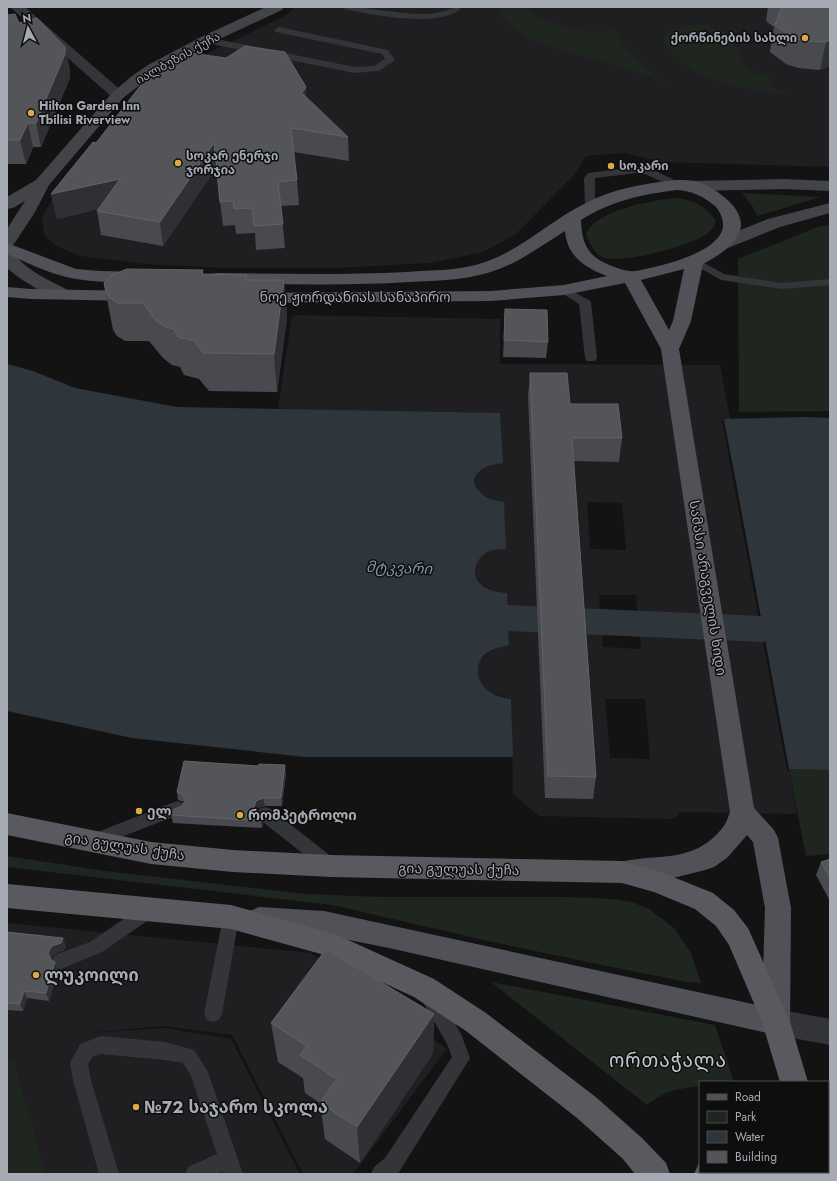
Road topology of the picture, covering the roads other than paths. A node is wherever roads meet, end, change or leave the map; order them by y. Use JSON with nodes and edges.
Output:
{"nodes":[{"id":1,"x":17,"y":7,"type":"edge"},
{"id":2,"x":277,"y":7,"type":"edge"},
{"id":3,"x":348,"y":7,"type":"edge"},
{"id":4,"x":458,"y":7,"type":"edge"},
{"id":5,"x":279,"y":30,"type":"dead end"},
{"id":6,"x":206,"y":40,"type":"junction"},
{"id":7,"x":118,"y":95,"type":"junction"},
{"id":8,"x":42,"y":183,"type":"junction"},
{"id":9,"x":685,"y":186,"type":"junction"},
{"id":10,"x":830,"y":186,"type":"edge"},
{"id":11,"x":7,"y":204,"type":"edge"},
{"id":12,"x":590,"y":207,"type":"junction"},
{"id":13,"x":830,"y":208,"type":"edge"},
{"id":14,"x":573,"y":218,"type":"junction"},
{"id":15,"x":7,"y":241,"type":"edge"},
{"id":16,"x":722,"y":244,"type":"junction"},
{"id":17,"x":7,"y":248,"type":"edge"},
{"id":18,"x":7,"y":256,"type":"edge"},
{"id":19,"x":695,"y":261,"type":"junction"},
{"id":20,"x":155,"y":277,"type":"edge"},
{"id":21,"x":630,"y":277,"type":"junction"},
{"id":22,"x":202,"y":278,"type":"edge"},
{"id":23,"x":830,"y":282,"type":"edge"},
{"id":24,"x":564,"y":290,"type":"junction"},
{"id":25,"x":7,"y":292,"type":"edge"},
{"id":26,"x":62,"y":294,"type":"junction"},
{"id":27,"x":153,"y":296,"type":"edge"},
{"id":28,"x":238,"y":297,"type":"edge"},
{"id":29,"x":672,"y":356,"type":"junction"},
{"id":30,"x":592,"y":358,"type":"dead end"},
{"id":31,"x":176,"y":808,"type":"edge"},
{"id":32,"x":742,"y":812,"type":"junction"},
{"id":33,"x":265,"y":814,"type":"dead end"},
{"id":34,"x":7,"y":824,"type":"edge"},
{"id":35,"x":92,"y":842,"type":"junction"},
{"id":36,"x":331,"y":866,"type":"junction"},
{"id":37,"x":622,"y":872,"type":"junction"},
{"id":38,"x":7,"y":896,"type":"edge"},
{"id":39,"x":150,"y":910,"type":"junction"},
{"id":40,"x":231,"y":917,"type":"junction"},
{"id":41,"x":61,"y":961,"type":"dead end"},
{"id":42,"x":424,"y":988,"type":"junction"},
{"id":43,"x":213,"y":1014,"type":"dead end"},
{"id":44,"x":776,"y":1022,"type":"junction"},
{"id":45,"x":830,"y":1032,"type":"edge"},
{"id":46,"x":794,"y":1081,"type":"edge"},
{"id":47,"x":231,"y":1166,"type":"edge"},
{"id":48,"x":109,"y":1174,"type":"edge"},
{"id":49,"x":195,"y":1174,"type":"edge"},
{"id":50,"x":381,"y":1174,"type":"edge"},
{"id":51,"x":656,"y":1174,"type":"edge"}],
"edges":[{"from":1,"to":7,"type":"street"},
{"from":2,"to":6,"type":"main road","name":"იალბუზის ქუჩა"},
{"from":3,"to":4,"type":"lane"},
{"from":5,"to":6,"type":"lane"},
{"from":6,"to":7,"type":"main road","name":"იალბუზის ქუჩა"},
{"from":7,"to":8,"type":"main road","name":"იალბუზის ქუჩა"},
{"from":8,"to":11,"type":"main road"},
{"from":8,"to":15,"type":"main road","name":"იალბუზის ქუჩა"},
{"from":9,"to":10,"type":"main road"},
{"from":9,"to":12,"type":"main road","name":"ნოე ჟორდანიას სანაპირო"},
{"from":9,"to":12,"type":"lane"},
{"from":9,"to":16,"type":"main road"},
{"from":12,"to":14,"type":"main road","name":"ნოე ჟორდანიას სანაპირო"},
{"from":13,"to":16,"type":"main road"},
{"from":14,"to":21,"type":"main road"},
{"from":14,"to":22,"type":"main road","name":"ნოე ჟორდანიას სანაპირო"},
{"from":16,"to":19,"type":"main road","name":"ნოე ჟორდანიას სანაპირო"},
{"from":17,"to":20,"type":"main road"},
{"from":18,"to":26,"type":"main road"},
{"from":19,"to":21,"type":"main road","name":"ნოე ჟორდანიას სანაპირო"},
{"from":19,"to":23,"type":"lane"},
{"from":19,"to":29,"type":"main road"},
{"from":21,"to":24,"type":"main road","name":"ნოე ჟორდანიას სანაპირო"},
{"from":21,"to":29,"type":"main road"},
{"from":24,"to":28,"type":"main road","name":"ნოე ჟორდანიას სანაპირო"},
{"from":24,"to":30,"type":"lane"},
{"from":25,"to":26,"type":"main road"},
{"from":26,"to":27,"type":"main road"},
{"from":29,"to":32,"type":"main road","name":"სამასი არაგველის ხიდი"},
{"from":31,"to":35,"type":"lane"},
{"from":32,"to":37,"type":"main road"},
{"from":32,"to":44,"type":"main road"},
{"from":33,"to":36,"type":"lane"},
{"from":34,"to":35,"type":"highway","name":"გია გულუას ქუჩა"},
{"from":35,"to":36,"type":"highway","name":"გია გულუას ქუჩა"},
{"from":36,"to":37,"type":"highway","name":"გია გულუას ქუჩა"},
{"from":37,"to":44,"type":"highway","name":"გია გულუას ქუჩა"},
{"from":38,"to":39,"type":"highway"},
{"from":39,"to":40,"type":"highway"},
{"from":39,"to":41,"type":"lane"},
{"from":40,"to":42,"type":"highway"},
{"from":40,"to":43,"type":"lane"},
{"from":40,"to":44,"type":"main road"},
{"from":42,"to":50,"type":"lane"},
{"from":42,"to":51,"type":"highway"},
{"from":44,"to":45,"type":"street"},
{"from":44,"to":46,"type":"highway","name":"გია გულუას ქუჩა"},
{"from":47,"to":48,"type":"lane"},
{"from":47,"to":49,"type":"lane"}]}
